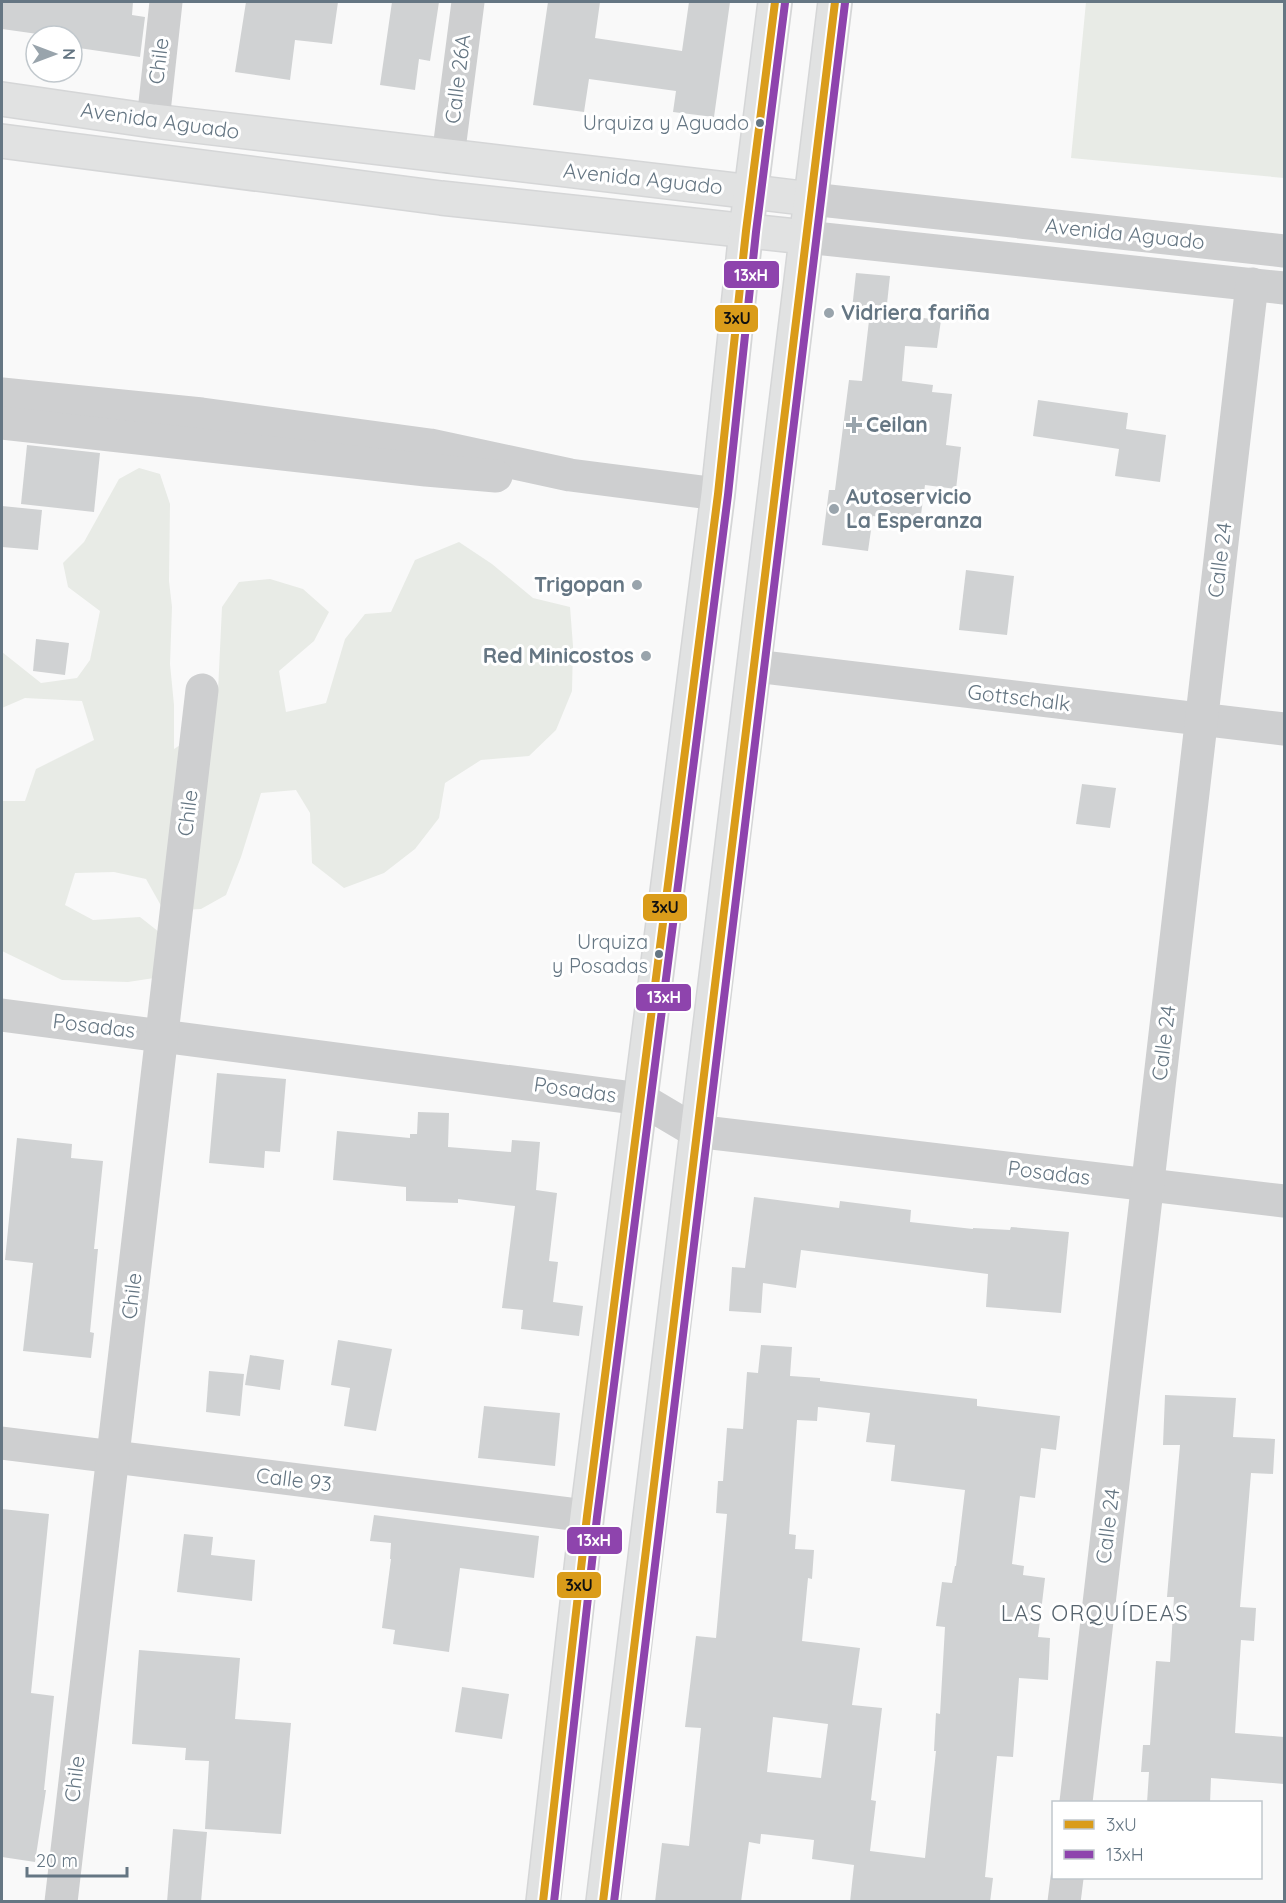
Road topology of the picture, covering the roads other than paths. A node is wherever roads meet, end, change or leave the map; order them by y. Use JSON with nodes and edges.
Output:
{"nodes":[{"id":1,"x":166,"y":2,"type":"edge"},
{"id":2,"x":468,"y":2,"type":"edge"},
{"id":3,"x":775,"y":2,"type":"edge"},
{"id":4,"x":835,"y":2,"type":"edge"},
{"id":5,"x":2,"y":99,"type":"edge"},
{"id":6,"x":153,"y":121,"type":"junction"},
{"id":7,"x":2,"y":141,"type":"edge"},
{"id":8,"x":448,"y":157,"type":"junction"},
{"id":9,"x":752,"y":192,"type":"junction"},
{"id":10,"x":811,"y":199,"type":"junction"},
{"id":11,"x":746,"y":231,"type":"junction"},
{"id":12,"x":805,"y":237,"type":"junction"},
{"id":13,"x":1284,"y":251,"type":"edge"},
{"id":14,"x":1252,"y":284,"type":"junction"},
{"id":15,"x":1284,"y":288,"type":"edge"},
{"id":16,"x":2,"y":394,"type":"edge"},
{"id":17,"x":2,"y":423,"type":"edge"},
{"id":18,"x":570,"y":475,"type":"junction"},
{"id":19,"x":717,"y":494,"type":"junction"},
{"id":20,"x":754,"y":666,"type":"junction"},
{"id":21,"x":202,"y":690,"type":"dead end"},
{"id":22,"x":1202,"y":719,"type":"junction"},
{"id":23,"x":1284,"y":729,"type":"edge"},
{"id":24,"x":2,"y":1015,"type":"edge"},
{"id":25,"x":162,"y":1035,"type":"junction"},
{"id":26,"x":641,"y":1099,"type":"junction"},
{"id":27,"x":695,"y":1131,"type":"junction"},
{"id":28,"x":1148,"y":1185,"type":"junction"},
{"id":29,"x":1284,"y":1201,"type":"edge"},
{"id":30,"x":2,"y":1443,"type":"edge"},
{"id":31,"x":113,"y":1457,"type":"junction"},
{"id":32,"x":587,"y":1516,"type":"junction"},
{"id":33,"x":1076,"y":1801,"type":"edge"},
{"id":34,"x":1067,"y":1879,"type":"edge"},
{"id":35,"x":61,"y":1902,"type":"edge"},
{"id":36,"x":543,"y":1902,"type":"edge"},
{"id":37,"x":603,"y":1902,"type":"edge"},
{"id":38,"x":1065,"y":1902,"type":"edge"}],
"edges":[{"from":1,"to":6,"type":"street","name":"Chile"},
{"from":2,"to":8,"type":"street","name":"Calle 26A"},
{"from":3,"to":9,"type":"main road"},
{"from":4,"to":10,"type":"main road"},
{"from":5,"to":6,"type":"main road","name":"Avenida Aguado"},
{"from":6,"to":8,"type":"main road","name":"Avenida Aguado"},
{"from":7,"to":11,"type":"main road","name":"Avenida Aguado"},
{"from":8,"to":9,"type":"main road","name":"Avenida Aguado"},
{"from":9,"to":10,"type":"main road","name":"Avenida Aguado"},
{"from":9,"to":11,"type":"main road"},
{"from":10,"to":12,"type":"main road"},
{"from":10,"to":13,"type":"street","name":"Avenida Aguado"},
{"from":11,"to":12,"type":"main road","name":"Avenida Aguado"},
{"from":11,"to":19,"type":"main road"},
{"from":12,"to":14,"type":"street","name":"Avenida Aguado"},
{"from":12,"to":20,"type":"main road"},
{"from":14,"to":15,"type":"street","name":"Avenida Aguado"},
{"from":14,"to":22,"type":"street","name":"Calle 24"},
{"from":16,"to":18,"type":"street"},
{"from":17,"to":18,"type":"street"},
{"from":18,"to":19,"type":"street"},
{"from":19,"to":26,"type":"main road"},
{"from":20,"to":22,"type":"street","name":"Gottschalk"},
{"from":20,"to":27,"type":"main road"},
{"from":21,"to":25,"type":"street","name":"Chile"},
{"from":22,"to":23,"type":"street","name":"Gottschalk"},
{"from":22,"to":28,"type":"street","name":"Calle 24"},
{"from":24,"to":25,"type":"street","name":"Posadas"},
{"from":25,"to":26,"type":"street","name":"Posadas"},
{"from":25,"to":31,"type":"street","name":"Chile"},
{"from":26,"to":27,"type":"street","name":"Posadas"},
{"from":26,"to":32,"type":"main road"},
{"from":27,"to":28,"type":"street","name":"Posadas"},
{"from":27,"to":37,"type":"main road"},
{"from":28,"to":29,"type":"street","name":"Posadas"},
{"from":28,"to":33,"type":"street","name":"Calle 24"},
{"from":30,"to":31,"type":"street","name":"Calle 93"},
{"from":31,"to":32,"type":"street","name":"Calle 93"},
{"from":31,"to":35,"type":"street","name":"Chile"},
{"from":32,"to":36,"type":"main road"},
{"from":34,"to":38,"type":"street"}]}
